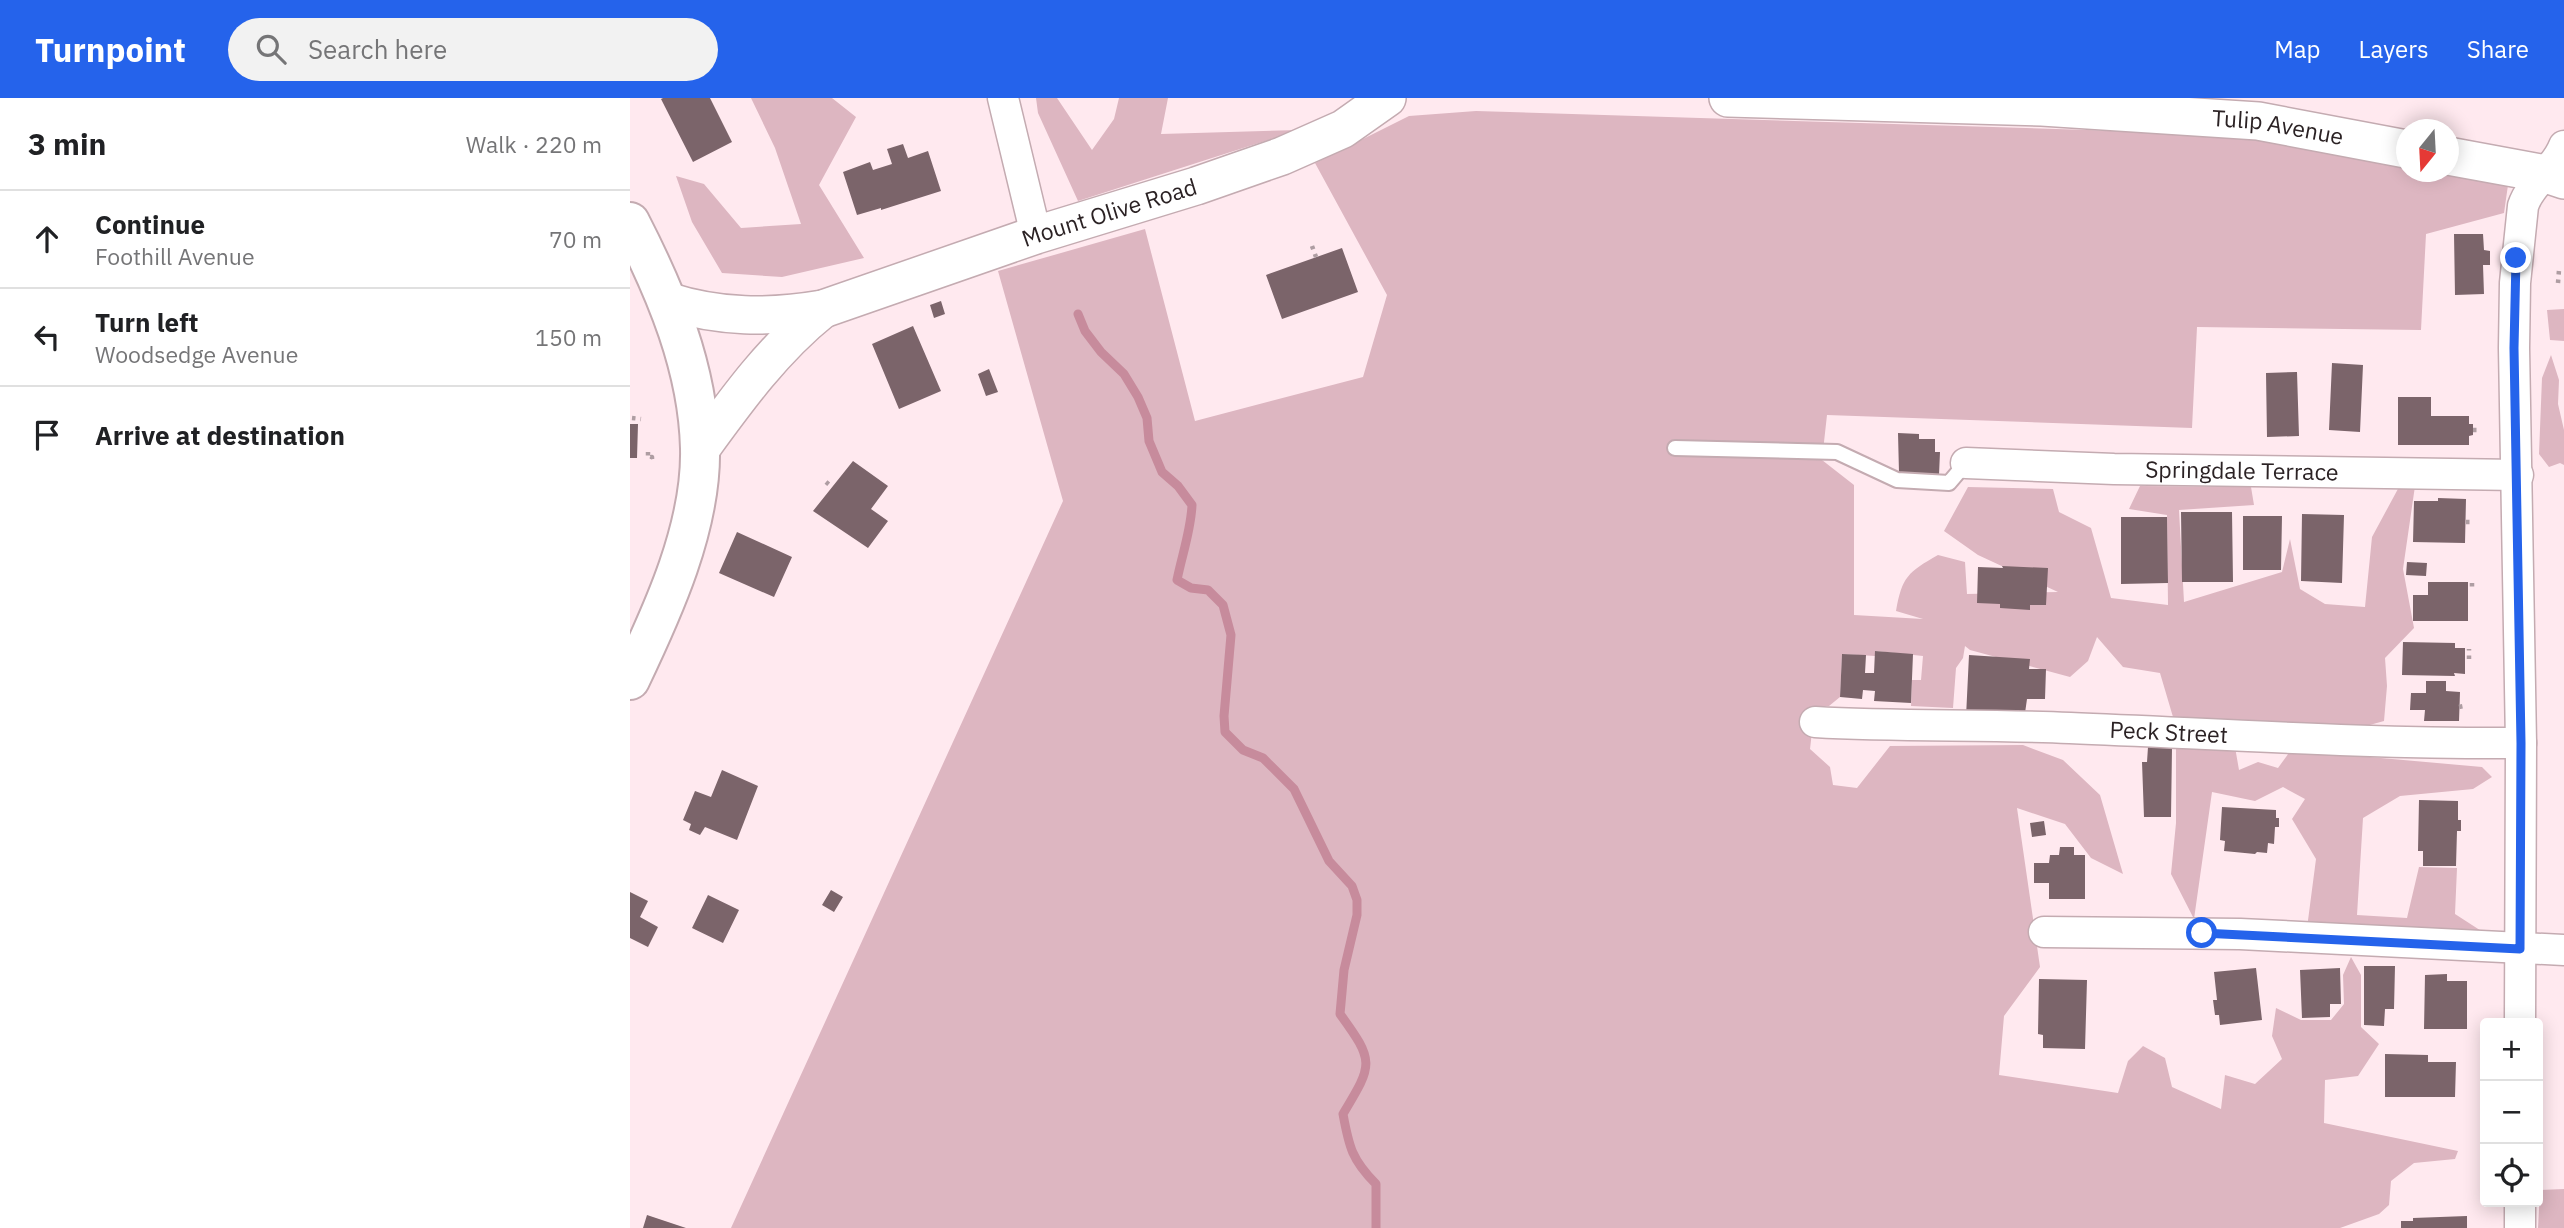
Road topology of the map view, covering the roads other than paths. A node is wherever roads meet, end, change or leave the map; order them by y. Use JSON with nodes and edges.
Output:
{"nodes":[{"id":1,"x":1003,"y":98,"type":"edge"},
{"id":2,"x":1387,"y":98,"type":"edge"},
{"id":3,"x":1728,"y":98,"type":"edge"},
{"id":4,"x":1948,"y":102,"type":"edge"},
{"id":5,"x":2259,"y":110,"type":"edge"},
{"id":6,"x":2396,"y":146,"type":"edge"},
{"id":7,"x":2459,"y":157,"type":"edge"},
{"id":8,"x":2558,"y":166,"type":"edge"},
{"id":9,"x":630,"y":222,"type":"edge"},
{"id":10,"x":1036,"y":235,"type":"junction"},
{"id":11,"x":667,"y":301,"type":"junction"},
{"id":12,"x":823,"y":309,"type":"junction"},
{"id":13,"x":1675,"y":448,"type":"dead end"},
{"id":14,"x":700,"y":450,"type":"junction"},
{"id":15,"x":1966,"y":463,"type":"joint"},
{"id":16,"x":2518,"y":475,"type":"junction"},
{"id":17,"x":630,"y":680,"type":"edge"},
{"id":18,"x":1815,"y":722,"type":"dead end"},
{"id":19,"x":2521,"y":743,"type":"junction"},
{"id":20,"x":2044,"y":932,"type":"dead end"},
{"id":21,"x":2520,"y":949,"type":"junction"},
{"id":22,"x":2564,"y":950,"type":"edge"},
{"id":23,"x":2520,"y":1018,"type":"edge"},
{"id":24,"x":2520,"y":1207,"type":"edge"},
{"id":25,"x":2520,"y":1228,"type":"edge"}],
"edges":[{"from":1,"to":10,"type":"street"},
{"from":2,"to":10,"type":"street","name":"Mount Olive Road"},
{"from":3,"to":4,"type":"street","name":"Tulip Avenue"},
{"from":4,"to":5,"type":"street","name":"Tulip Avenue"},
{"from":5,"to":6,"type":"street","name":"Tulip Avenue"},
{"from":7,"to":8,"type":"street"},
{"from":8,"to":16,"type":"street"},
{"from":9,"to":11,"type":"main road","name":"Mount Olive Road"},
{"from":10,"to":12,"type":"street","name":"Mount Olive Road"},
{"from":11,"to":12,"type":"street","name":"Mount Olive Road"},
{"from":11,"to":14,"type":"main road","name":"Mount Olive Road"},
{"from":12,"to":14,"type":"street","name":"Mount Olive Road"},
{"from":13,"to":15,"type":"lane"},
{"from":14,"to":17,"type":"main road","name":"Mount Olive Road"},
{"from":15,"to":16,"type":"street","name":"Springdale Terrace"},
{"from":16,"to":19,"type":"street"},
{"from":18,"to":19,"type":"street","name":"Peck Street"},
{"from":19,"to":21,"type":"street"},
{"from":20,"to":21,"type":"street"},
{"from":21,"to":22,"type":"street"},
{"from":21,"to":23,"type":"street"},
{"from":24,"to":25,"type":"street"}]}
